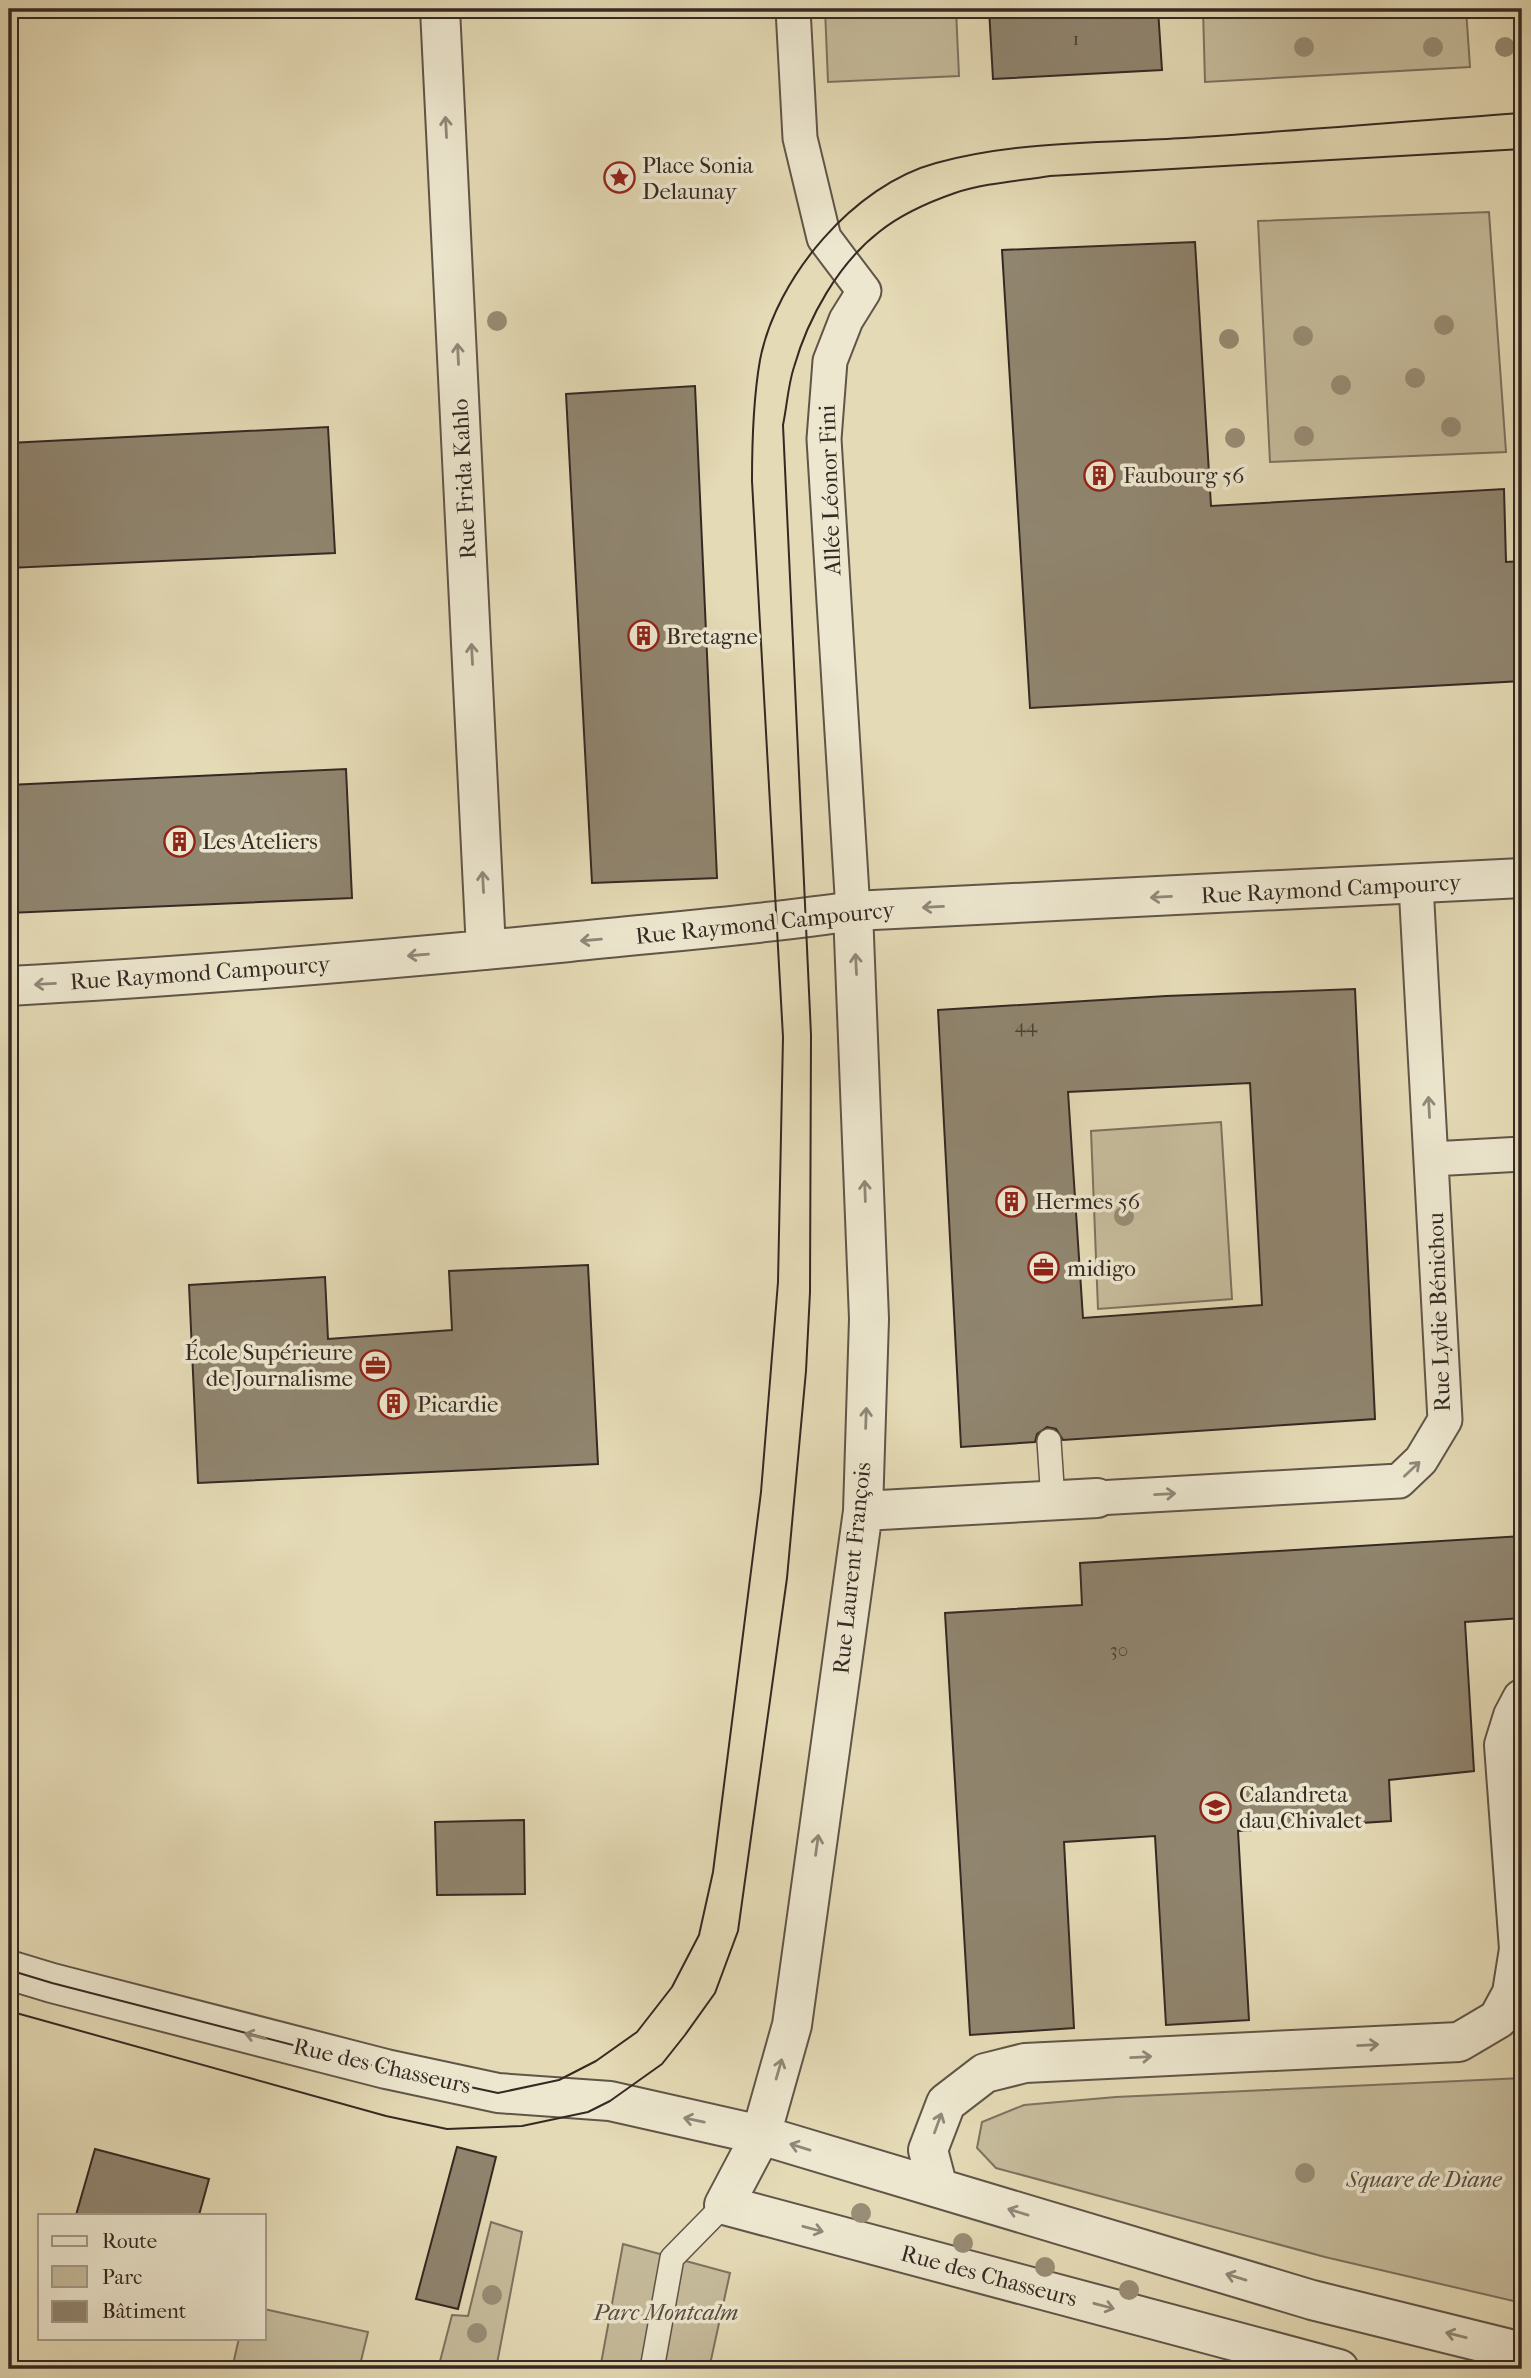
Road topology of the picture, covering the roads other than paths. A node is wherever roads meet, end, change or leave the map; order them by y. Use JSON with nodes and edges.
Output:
{"nodes":[{"id":1,"x":440,"y":9,"type":"edge"},
{"id":2,"x":793,"y":9,"type":"edge"},
{"id":3,"x":1522,"y":878,"type":"edge"},
{"id":4,"x":1416,"y":885,"type":"junction"},
{"id":5,"x":853,"y":911,"type":"junction"},
{"id":6,"x":486,"y":950,"type":"junction"},
{"id":7,"x":9,"y":986,"type":"edge"},
{"id":8,"x":1522,"y":1154,"type":"edge"},
{"id":9,"x":1432,"y":1159,"type":"junction"},
{"id":10,"x":1049,"y":1441,"type":"dead end"},
{"id":11,"x":1097,"y":1498,"type":"joint"},
{"id":12,"x":1053,"y":1501,"type":"junction"},
{"id":13,"x":863,"y":1511,"type":"junction"},
{"id":14,"x":1522,"y":1699,"type":"edge"},
{"id":15,"x":9,"y":1970,"type":"edge"},
{"id":16,"x":761,"y":2134,"type":"junction"},
{"id":17,"x":938,"y":2188,"type":"junction"},
{"id":18,"x":724,"y":2205,"type":"junction"},
{"id":19,"x":1353,"y":2310,"type":"junction"},
{"id":20,"x":1522,"y":2352,"type":"edge"},
{"id":21,"x":652,"y":2369,"type":"edge"},
{"id":22,"x":1334,"y":2369,"type":"edge"}],
"edges":[{"from":6,"to":1,"type":"street","name":"Rue Frida Kahlo","one_way":true},
{"from":2,"to":5,"type":"street","name":"Allée Léonor Fini"},
{"from":3,"to":4,"type":"street","name":"Rue Raymond Campourcy"},
{"from":4,"to":5,"type":"street","name":"Rue Raymond Campourcy","one_way":true},
{"from":9,"to":4,"type":"street","name":"Rue Lydie Bénichou","one_way":true},
{"from":5,"to":6,"type":"street","name":"Rue Raymond Campourcy","one_way":true},
{"from":13,"to":5,"type":"street","name":"Rue Laurent François","one_way":true},
{"from":6,"to":7,"type":"street","name":"Rue Raymond Campourcy","one_way":true},
{"from":8,"to":9,"type":"street"},
{"from":11,"to":9,"type":"street","name":"Rue Lydie Bénichou","one_way":true},
{"from":10,"to":12,"type":"lane"},
{"from":11,"to":12,"type":"street","name":"Rue Lydie Bénichou"},
{"from":12,"to":13,"type":"street","name":"Rue Lydie Bénichou"},
{"from":16,"to":13,"type":"street","name":"Rue Laurent François","one_way":true},
{"from":17,"to":14,"type":"street","one_way":true},
{"from":16,"to":15,"type":"street","name":"Rue des Chasseurs","one_way":true},
{"from":17,"to":16,"type":"street","name":"Rue des Chasseurs","one_way":true},
{"from":16,"to":18,"type":"street"},
{"from":19,"to":17,"type":"street","name":"Rue des Chasseurs","one_way":true},
{"from":18,"to":21,"type":"lane"},
{"from":18,"to":22,"type":"street","name":"Rue des Chasseurs","one_way":true},
{"from":20,"to":19,"type":"street","name":"Rue des Chasseurs","one_way":true},
{"from":19,"to":22,"type":"street","name":"Rue des Chasseurs"}]}
